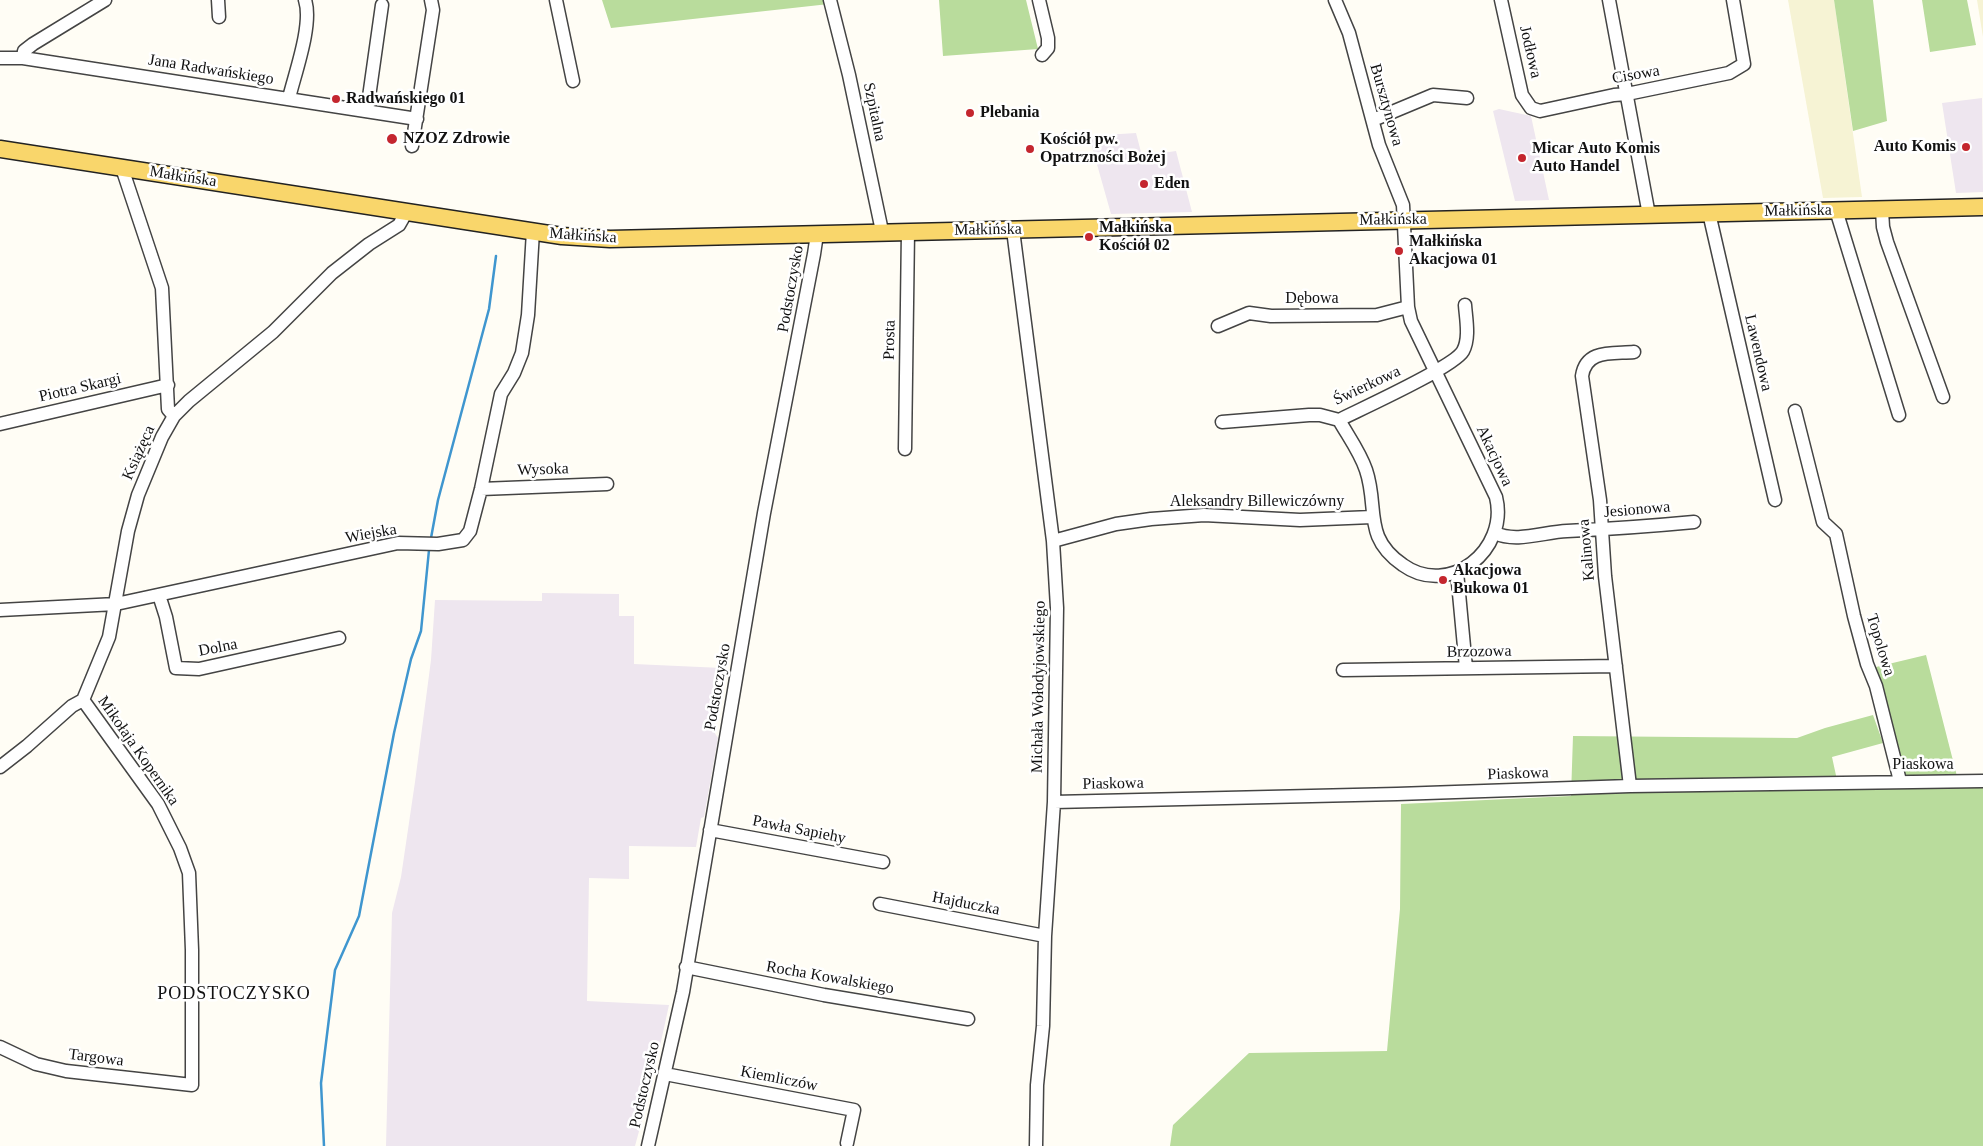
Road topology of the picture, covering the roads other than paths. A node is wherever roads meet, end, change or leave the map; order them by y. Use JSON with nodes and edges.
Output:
{"nodes":[{"id":1,"x":105,"y":0,"type":"edge"},
{"id":2,"x":218,"y":0,"type":"edge"},
{"id":3,"x":305,"y":0,"type":"edge"},
{"id":4,"x":431,"y":0,"type":"edge"},
{"id":5,"x":556,"y":0,"type":"edge"},
{"id":6,"x":830,"y":0,"type":"edge"},
{"id":7,"x":1039,"y":0,"type":"edge"},
{"id":8,"x":1335,"y":0,"type":"edge"},
{"id":9,"x":1501,"y":0,"type":"edge"},
{"id":10,"x":1609,"y":0,"type":"edge"},
{"id":11,"x":1733,"y":0,"type":"edge"},
{"id":12,"x":382,"y":5,"type":"dead end"},
{"id":13,"x":219,"y":17,"type":"dead end"},
{"id":14,"x":1042,"y":56,"type":"dead end"},
{"id":15,"x":0,"y":58,"type":"edge"},
{"id":16,"x":23,"y":58,"type":"junction"},
{"id":17,"x":573,"y":82,"type":"dead end"},
{"id":18,"x":1627,"y":94,"type":"junction"},
{"id":19,"x":289,"y":98,"type":"junction"},
{"id":20,"x":1467,"y":98,"type":"dead end"},
{"id":21,"x":1531,"y":108,"type":"joint"},
{"id":22,"x":367,"y":111,"type":"junction"},
{"id":23,"x":416,"y":119,"type":"junction"},
{"id":24,"x":1373,"y":120,"type":"junction"},
{"id":25,"x":412,"y":146,"type":"dead end"},
{"id":26,"x":0,"y":149,"type":"edge"},
{"id":27,"x":122,"y":168,"type":"junction"},
{"id":28,"x":1983,"y":207,"type":"edge"},
{"id":29,"x":1836,"y":210,"type":"junction"},
{"id":30,"x":1882,"y":210,"type":"junction"},
{"id":31,"x":407,"y":211,"type":"junction"},
{"id":32,"x":1709,"y":213,"type":"junction"},
{"id":33,"x":1649,"y":215,"type":"junction"},
{"id":34,"x":1403,"y":220,"type":"junction"},
{"id":35,"x":1013,"y":230,"type":"junction"},
{"id":36,"x":882,"y":231,"type":"junction"},
{"id":37,"x":908,"y":231,"type":"junction"},
{"id":38,"x":533,"y":232,"type":"junction"},
{"id":39,"x":817,"y":234,"type":"junction"},
{"id":40,"x":1465,"y":305,"type":"dead end"},
{"id":41,"x":1408,"y":307,"type":"junction"},
{"id":42,"x":1218,"y":326,"type":"dead end"},
{"id":43,"x":1634,"y":352,"type":"dead end"},
{"id":44,"x":1434,"y":371,"type":"junction"},
{"id":45,"x":168,"y":385,"type":"junction"},
{"id":46,"x":1943,"y":397,"type":"dead end"},
{"id":47,"x":1794,"y":411,"type":"dead end"},
{"id":48,"x":1899,"y":415,"type":"dead end"},
{"id":49,"x":174,"y":416,"type":"junction"},
{"id":50,"x":1339,"y":420,"type":"junction"},
{"id":51,"x":1222,"y":422,"type":"dead end"},
{"id":52,"x":0,"y":424,"type":"edge"},
{"id":53,"x":905,"y":449,"type":"dead end"},
{"id":54,"x":606,"y":484,"type":"dead end"},
{"id":55,"x":481,"y":489,"type":"junction"},
{"id":56,"x":1775,"y":500,"type":"dead end"},
{"id":57,"x":1372,"y":517,"type":"junction"},
{"id":58,"x":1694,"y":522,"type":"dead end"},
{"id":59,"x":1602,"y":530,"type":"junction"},
{"id":60,"x":1495,"y":532,"type":"junction"},
{"id":61,"x":1053,"y":541,"type":"junction"},
{"id":62,"x":1457,"y":572,"type":"junction"},
{"id":63,"x":160,"y":596,"type":"junction"},
{"id":64,"x":116,"y":604,"type":"junction"},
{"id":65,"x":0,"y":610,"type":"edge"},
{"id":66,"x":339,"y":638,"type":"dead end"},
{"id":67,"x":1616,"y":666,"type":"junction"},
{"id":68,"x":1466,"y":668,"type":"junction"},
{"id":69,"x":1342,"y":670,"type":"dead end"},
{"id":70,"x":83,"y":700,"type":"junction"},
{"id":71,"x":0,"y":767,"type":"edge"},
{"id":72,"x":1900,"y":781,"type":"junction"},
{"id":73,"x":1983,"y":781,"type":"edge"},
{"id":74,"x":1630,"y":786,"type":"junction"},
{"id":75,"x":1054,"y":802,"type":"junction"},
{"id":76,"x":710,"y":830,"type":"junction"},
{"id":77,"x":883,"y":862,"type":"dead end"},
{"id":78,"x":880,"y":904,"type":"dead end"},
{"id":79,"x":1045,"y":936,"type":"junction"},
{"id":80,"x":686,"y":967,"type":"junction"},
{"id":81,"x":968,"y":1019,"type":"dead end"},
{"id":82,"x":0,"y":1048,"type":"edge"},
{"id":83,"x":664,"y":1074,"type":"junction"},
{"id":84,"x":192,"y":1086,"type":"joint"},
{"id":85,"x":847,"y":1143,"type":"dead end"},
{"id":86,"x":648,"y":1146,"type":"edge"},
{"id":87,"x":1036,"y":1146,"type":"edge"}],
"edges":[{"from":1,"to":16,"type":"street"},
{"from":2,"to":13,"type":"street"},
{"from":3,"to":19,"type":"street"},
{"from":4,"to":23,"type":"street"},
{"from":5,"to":17,"type":"street"},
{"from":6,"to":36,"type":"street","name":"Szpitalna"},
{"from":7,"to":14,"type":"street"},
{"from":8,"to":24,"type":"street","name":"Bursztynowa"},
{"from":9,"to":21,"type":"street","name":"Jodłowa"},
{"from":10,"to":18,"type":"street"},
{"from":11,"to":18,"type":"street","name":"Cisowa"},
{"from":12,"to":22,"type":"street"},
{"from":15,"to":16,"type":"street","name":"Jana Radwańskiego"},
{"from":16,"to":19,"type":"street","name":"Jana Radwańskiego"},
{"from":18,"to":21,"type":"street","name":"Cisowa"},
{"from":18,"to":33,"type":"street"},
{"from":19,"to":22,"type":"street","name":"Jana Radwańskiego"},
{"from":20,"to":24,"type":"street"},
{"from":22,"to":23,"type":"street","name":"Jana Radwańskiego"},
{"from":23,"to":25,"type":"street"},
{"from":24,"to":34,"type":"street","name":"Bursztynowa"},
{"from":26,"to":27,"type":"main road","name":"Małkińska"},
{"from":27,"to":31,"type":"main road","name":"Małkińska"},
{"from":27,"to":45,"type":"street"},
{"from":28,"to":30,"type":"main road","name":"Małkińska"},
{"from":29,"to":30,"type":"main road","name":"Małkińska"},
{"from":29,"to":32,"type":"main road","name":"Małkińska"},
{"from":29,"to":48,"type":"street"},
{"from":30,"to":46,"type":"street"},
{"from":31,"to":38,"type":"main road","name":"Małkińska"},
{"from":31,"to":49,"type":"street","name":"Książęca"},
{"from":32,"to":33,"type":"main road","name":"Małkińska"},
{"from":32,"to":56,"type":"street","name":"Lawendowa"},
{"from":33,"to":34,"type":"main road","name":"Małkińska"},
{"from":34,"to":35,"type":"main road","name":"Małkińska"},
{"from":34,"to":41,"type":"street","name":"Akacjowa"},
{"from":35,"to":37,"type":"main road","name":"Małkińska"},
{"from":35,"to":61,"type":"street","name":"Michała Wołodyjowskiego"},
{"from":36,"to":37,"type":"main road","name":"Małkińska"},
{"from":36,"to":39,"type":"main road","name":"Małkińska"},
{"from":37,"to":53,"type":"street","name":"Prosta"},
{"from":38,"to":39,"type":"main road","name":"Małkińska"},
{"from":38,"to":55,"type":"street","name":"Wiejska"},
{"from":39,"to":76,"type":"street","name":"Podstoczysko"},
{"from":40,"to":44,"type":"street","name":"Świerkowa"},
{"from":41,"to":42,"type":"street","name":"Dębowa"},
{"from":41,"to":44,"type":"street","name":"Akacjowa"},
{"from":43,"to":59,"type":"street","name":"Kalinowa"},
{"from":44,"to":50,"type":"street","name":"Świerkowa"},
{"from":44,"to":60,"type":"street","name":"Akacjowa"},
{"from":45,"to":49,"type":"street"},
{"from":45,"to":52,"type":"street","name":"Piotra Skargi"},
{"from":47,"to":72,"type":"street","name":"Topolowa"},
{"from":49,"to":64,"type":"street","name":"Książęca"},
{"from":50,"to":51,"type":"street","name":"Świerkowa"},
{"from":50,"to":57,"type":"street","name":"Akacjowa"},
{"from":54,"to":55,"type":"street","name":"Wysoka"},
{"from":55,"to":63,"type":"street","name":"Wiejska"},
{"from":57,"to":61,"type":"street","name":"Aleksandry Billewiczówny"},
{"from":57,"to":62,"type":"street","name":"Akacjowa"},
{"from":58,"to":59,"type":"street","name":"Jesionowa"},
{"from":59,"to":60,"type":"street","name":"Jesionowa"},
{"from":59,"to":67,"type":"street","name":"Kalinowa"},
{"from":60,"to":62,"type":"street","name":"Akacjowa"},
{"from":61,"to":75,"type":"street","name":"Michała Wołodyjowskiego"},
{"from":62,"to":68,"type":"street"},
{"from":63,"to":64,"type":"street","name":"Wiejska"},
{"from":63,"to":66,"type":"street","name":"Dolna"},
{"from":64,"to":65,"type":"street","name":"Wiejska"},
{"from":64,"to":70,"type":"street","name":"Książęca"},
{"from":67,"to":68,"type":"street","name":"Brzozowa"},
{"from":67,"to":74,"type":"street","name":"Kalinowa"},
{"from":68,"to":69,"type":"street","name":"Brzozowa"},
{"from":70,"to":71,"type":"street"},
{"from":70,"to":84,"type":"street","name":"Mikołaja Kopernika"},
{"from":72,"to":73,"type":"street","name":"Piaskowa"},
{"from":72,"to":74,"type":"street","name":"Piaskowa"},
{"from":74,"to":75,"type":"street","name":"Piaskowa"},
{"from":75,"to":79,"type":"street","name":"Michała Wołodyjowskiego"},
{"from":76,"to":77,"type":"street","name":"Pawła Sapiehy"},
{"from":76,"to":80,"type":"street","name":"Podstoczysko"},
{"from":78,"to":79,"type":"street","name":"Hajduczka"},
{"from":79,"to":87,"type":"street","name":"Michała Wołodyjowskiego"},
{"from":80,"to":81,"type":"street","name":"Rocha Kowalskiego"},
{"from":80,"to":83,"type":"street","name":"Podstoczysko"},
{"from":82,"to":84,"type":"street","name":"Targowa"},
{"from":83,"to":85,"type":"street","name":"Kiemliczów"},
{"from":83,"to":86,"type":"street","name":"Podstoczysko"}]}
